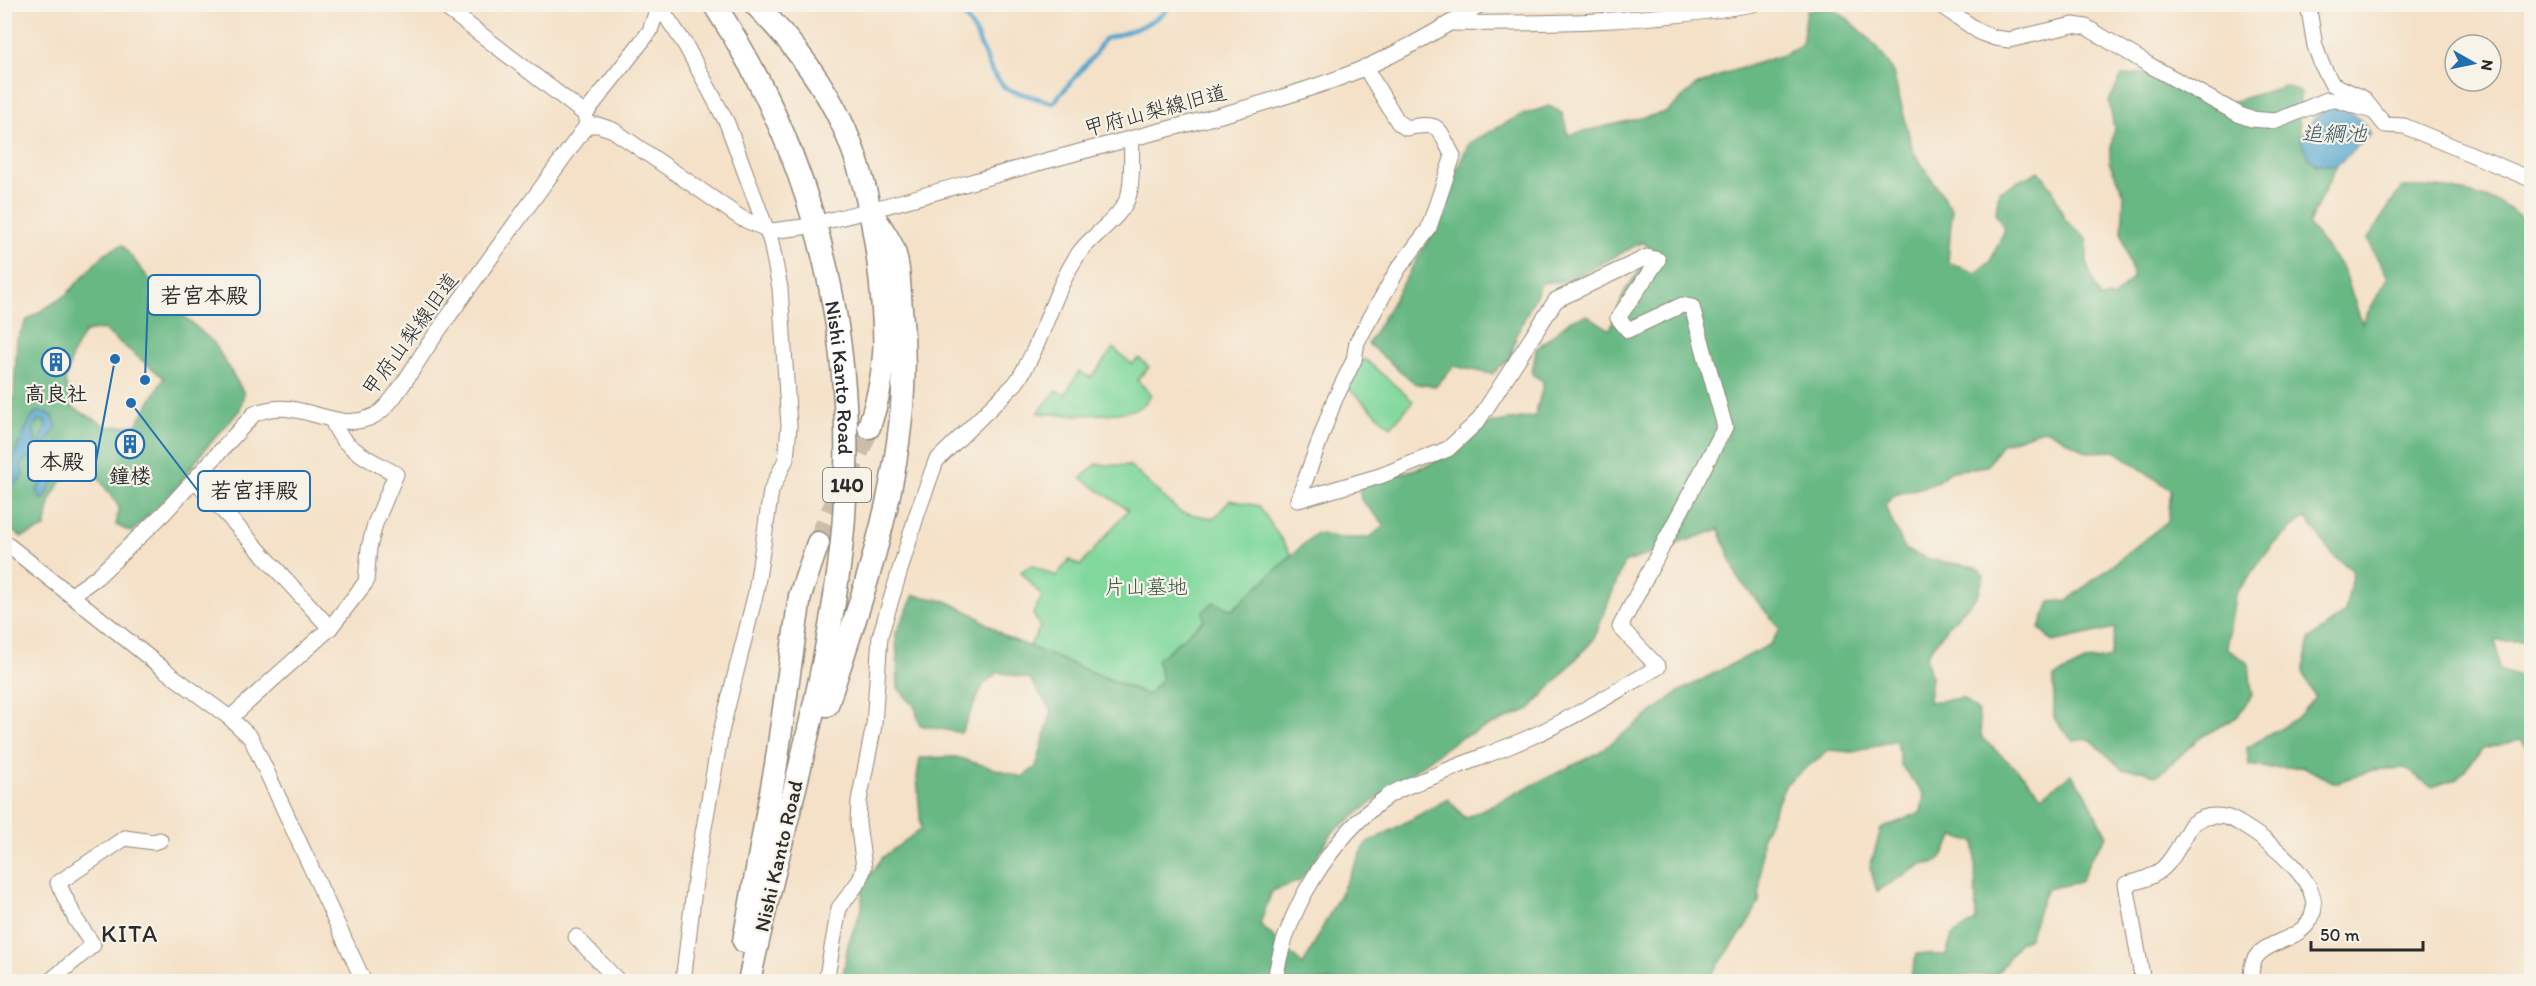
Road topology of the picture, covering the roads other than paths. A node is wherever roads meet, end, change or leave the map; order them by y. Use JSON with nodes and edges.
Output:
{"nodes":[{"id":1,"x":441,"y":4,"type":"edge"},
{"id":2,"x":714,"y":4,"type":"edge"},
{"id":3,"x":755,"y":4,"type":"edge"},
{"id":4,"x":1481,"y":4,"type":"edge"},
{"id":5,"x":1753,"y":4,"type":"edge"},
{"id":6,"x":1939,"y":4,"type":"edge"},
{"id":7,"x":2308,"y":4,"type":"edge"},
{"id":8,"x":658,"y":5,"type":"edge"},
{"id":9,"x":1451,"y":22,"type":"junction"},
{"id":10,"x":1365,"y":67,"type":"junction"},
{"id":11,"x":2372,"y":111,"type":"junction"},
{"id":12,"x":586,"y":120,"type":"junction"},
{"id":13,"x":1132,"y":139,"type":"junction"},
{"id":14,"x":2532,"y":178,"type":"edge"},
{"id":15,"x":871,"y":211,"type":"junction"},
{"id":16,"x":826,"y":221,"type":"dead end"},
{"id":17,"x":803,"y":227,"type":"dead end"},
{"id":18,"x":765,"y":229,"type":"junction"},
{"id":19,"x":333,"y":419,"type":"junction"},
{"id":20,"x":869,"y":427,"type":"tunnel mouth"},
{"id":21,"x":195,"y":480,"type":"junction"},
{"id":22,"x":4,"y":542,"type":"edge"},
{"id":23,"x":818,"y":543,"type":"tunnel mouth"},
{"id":24,"x":72,"y":595,"type":"junction"},
{"id":25,"x":330,"y":628,"type":"junction"},
{"id":26,"x":230,"y":718,"type":"junction"},
{"id":27,"x":160,"y":840,"type":"dead end"},
{"id":28,"x":576,"y":937,"type":"dead end"},
{"id":29,"x":49,"y":981,"type":"edge"},
{"id":30,"x":364,"y":981,"type":"edge"},
{"id":31,"x":619,"y":981,"type":"edge"},
{"id":32,"x":683,"y":981,"type":"edge"},
{"id":33,"x":741,"y":981,"type":"edge"},
{"id":34,"x":750,"y":981,"type":"edge"},
{"id":35,"x":826,"y":981,"type":"edge"},
{"id":36,"x":1275,"y":981,"type":"edge"},
{"id":37,"x":2143,"y":981,"type":"edge"},
{"id":38,"x":2252,"y":981,"type":"edge"}],
"edges":[{"from":1,"to":12,"type":"street"},
{"from":2,"to":34,"type":"highway","name":"Nishi Kanto Road","number":"140"},
{"from":3,"to":15,"type":"highway"},
{"from":4,"to":9,"type":"street","name":"甲府山梨線旧道"},
{"from":5,"to":9,"type":"street"},
{"from":6,"to":11,"type":"street"},
{"from":7,"to":11,"type":"street"},
{"from":8,"to":12,"type":"street","name":"甲府山梨線旧道"},
{"from":8,"to":18,"type":"street"},
{"from":9,"to":10,"type":"street","name":"甲府山梨線旧道"},
{"from":10,"to":13,"type":"street","name":"甲府山梨線旧道"},
{"from":10,"to":36,"type":"street"},
{"from":11,"to":14,"type":"street"},
{"from":12,"to":18,"type":"street"},
{"from":12,"to":19,"type":"street","name":"甲府山梨線旧道"},
{"from":13,"to":15,"type":"street","name":"甲府山梨線旧道"},
{"from":13,"to":35,"type":"street"},
{"from":15,"to":16,"type":"street","name":"甲府山梨線旧道"},
{"from":15,"to":20,"type":"highway"},
{"from":15,"to":34,"type":"highway"},
{"from":17,"to":18,"type":"street"},
{"from":18,"to":32,"type":"street"},
{"from":19,"to":21,"type":"street","name":"甲府山梨線旧道"},
{"from":19,"to":25,"type":"street"},
{"from":21,"to":24,"type":"street","name":"甲府山梨線旧道"},
{"from":21,"to":25,"type":"street"},
{"from":22,"to":24,"type":"street"},
{"from":23,"to":33,"type":"highway"},
{"from":24,"to":26,"type":"street"},
{"from":25,"to":26,"type":"street"},
{"from":26,"to":30,"type":"street"},
{"from":27,"to":29,"type":"street"},
{"from":28,"to":31,"type":"street"},
{"from":37,"to":38,"type":"street"}]}
